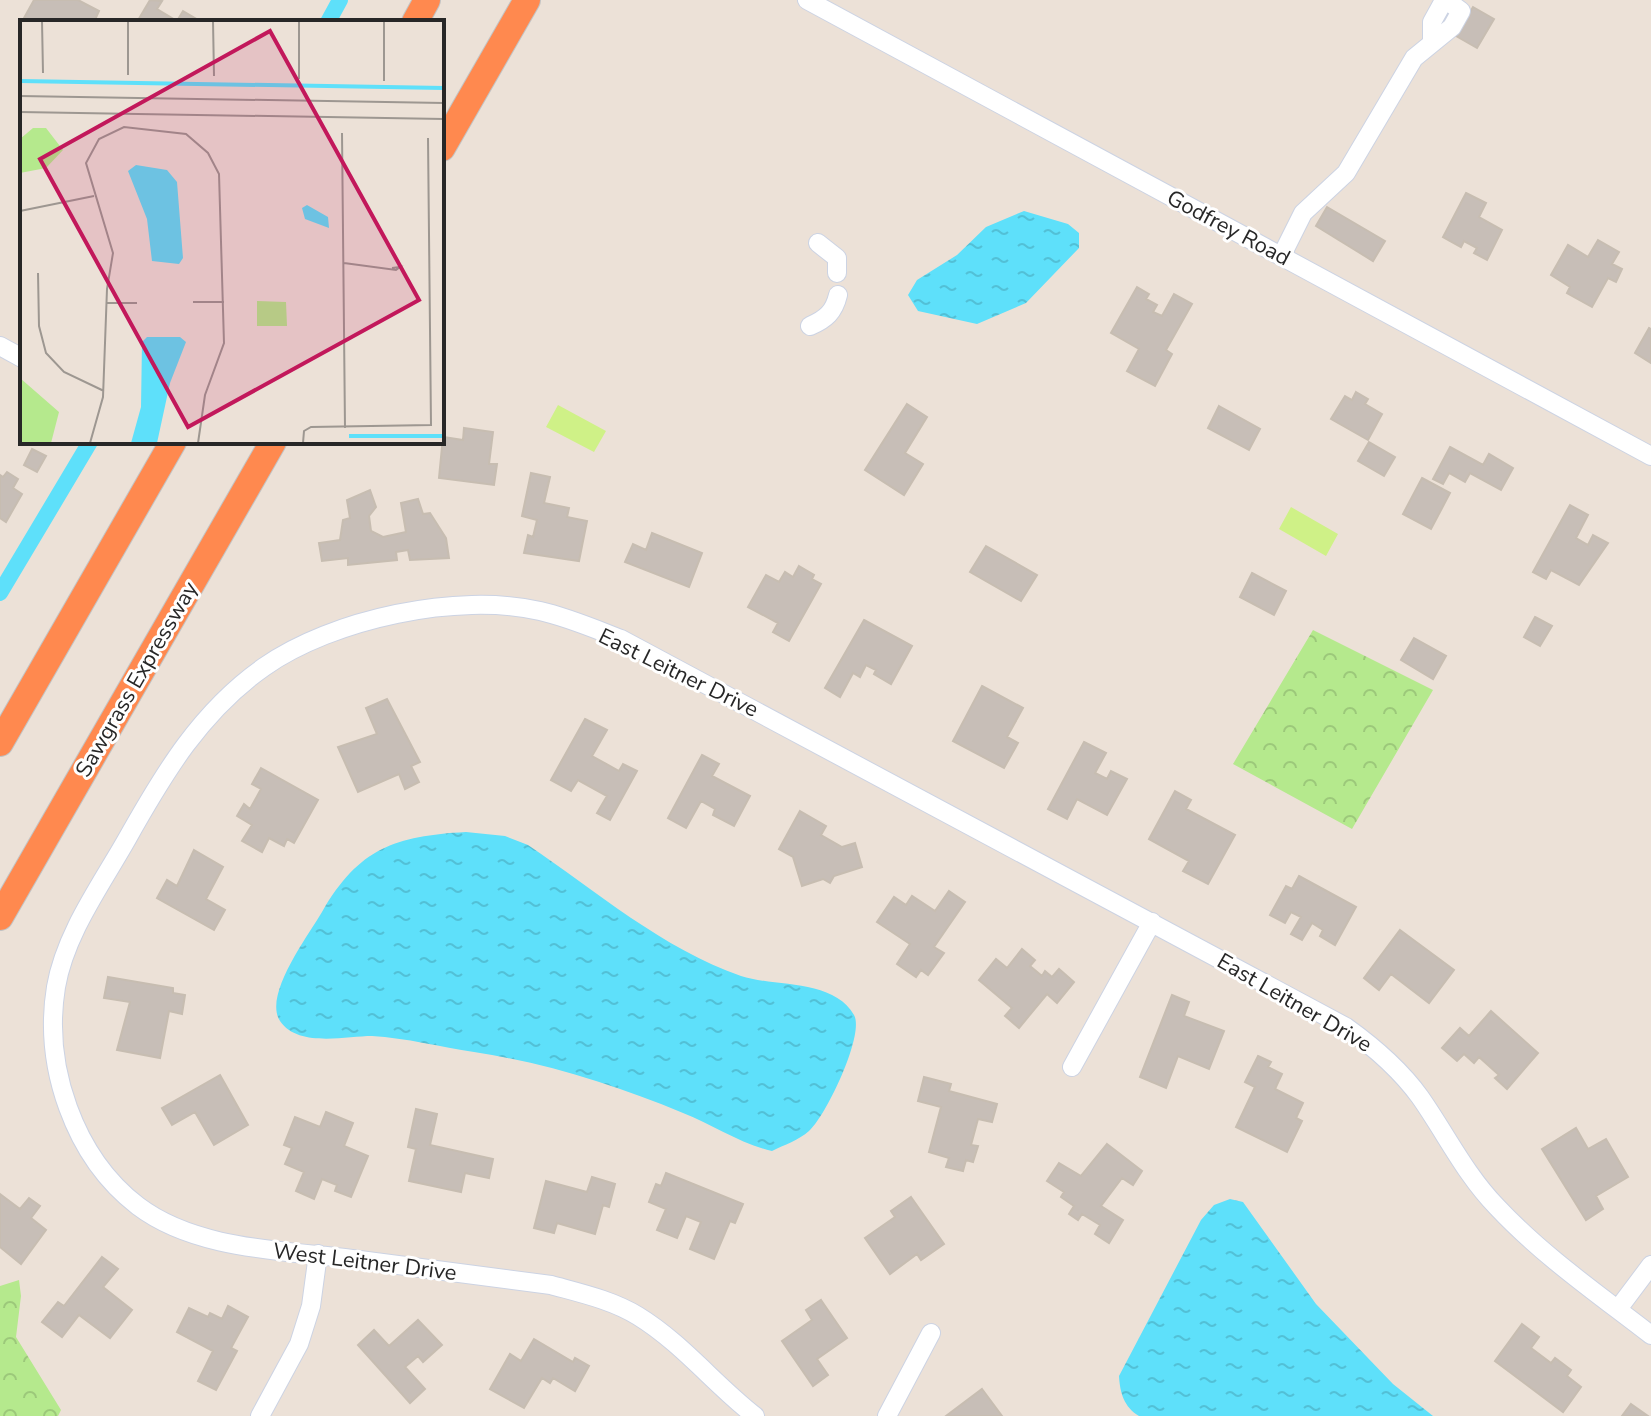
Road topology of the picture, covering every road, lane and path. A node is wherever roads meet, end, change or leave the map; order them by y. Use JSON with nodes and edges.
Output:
{"nodes":[{"id":1,"x":427,"y":0,"type":"edge"},
{"id":2,"x":527,"y":0,"type":"edge"},
{"id":3,"x":807,"y":0,"type":"edge"},
{"id":4,"x":416,"y":20,"type":"edge"},
{"id":5,"x":1432,"y":42,"type":"dead end"},
{"id":6,"x":444,"y":145,"type":"edge"},
{"id":7,"x":818,"y":243,"type":"dead end"},
{"id":8,"x":1282,"y":255,"type":"junction"},
{"id":9,"x":837,"y":273,"type":"dead end"},
{"id":10,"x":838,"y":295,"type":"dead end"},
{"id":11,"x":810,"y":326,"type":"dead end"},
{"id":12,"x":0,"y":346,"type":"edge"},
{"id":13,"x":20,"y":357,"type":"edge"},
{"id":14,"x":172,"y":444,"type":"edge"},
{"id":15,"x":272,"y":444,"type":"edge"},
{"id":16,"x":1651,"y":456,"type":"edge"},
{"id":17,"x":0,"y":743,"type":"edge"},
{"id":18,"x":0,"y":917,"type":"edge"},
{"id":19,"x":1152,"y":922,"type":"junction"},
{"id":20,"x":54,"y":1032,"type":"joint"},
{"id":21,"x":1072,"y":1067,"type":"dead end"},
{"id":22,"x":318,"y":1254,"type":"junction"},
{"id":23,"x":1651,"y":1265,"type":"edge"},
{"id":24,"x":1618,"y":1309,"type":"junction"},
{"id":25,"x":931,"y":1333,"type":"dead end"},
{"id":26,"x":1651,"y":1335,"type":"edge"},
{"id":27,"x":260,"y":1416,"type":"edge"},
{"id":28,"x":755,"y":1416,"type":"edge"},
{"id":29,"x":887,"y":1416,"type":"edge"}],
"edges":[{"from":1,"to":4,"type":"highway"},
{"from":2,"to":6,"type":"highway"},
{"from":3,"to":8,"type":"street","name":"Godfrey Road"},
{"from":5,"to":8,"type":"street"},
{"from":7,"to":9,"type":"street"},
{"from":8,"to":16,"type":"street","name":"Godfrey Road"},
{"from":10,"to":11,"type":"street"},
{"from":12,"to":13,"type":"street"},
{"from":14,"to":17,"type":"highway"},
{"from":15,"to":18,"type":"highway","name":"Sawgrass Expressway"},
{"from":19,"to":20,"type":"street","name":"East Leitner Drive"},
{"from":19,"to":21,"type":"street"},
{"from":19,"to":24,"type":"street","name":"East Leitner Drive"},
{"from":20,"to":22,"type":"street","name":"West Leitner Drive"},
{"from":22,"to":27,"type":"street"},
{"from":22,"to":28,"type":"street","name":"West Leitner Drive"},
{"from":23,"to":24,"type":"street"},
{"from":24,"to":26,"type":"street","name":"East Leitner Drive"},
{"from":25,"to":29,"type":"street"}]}
